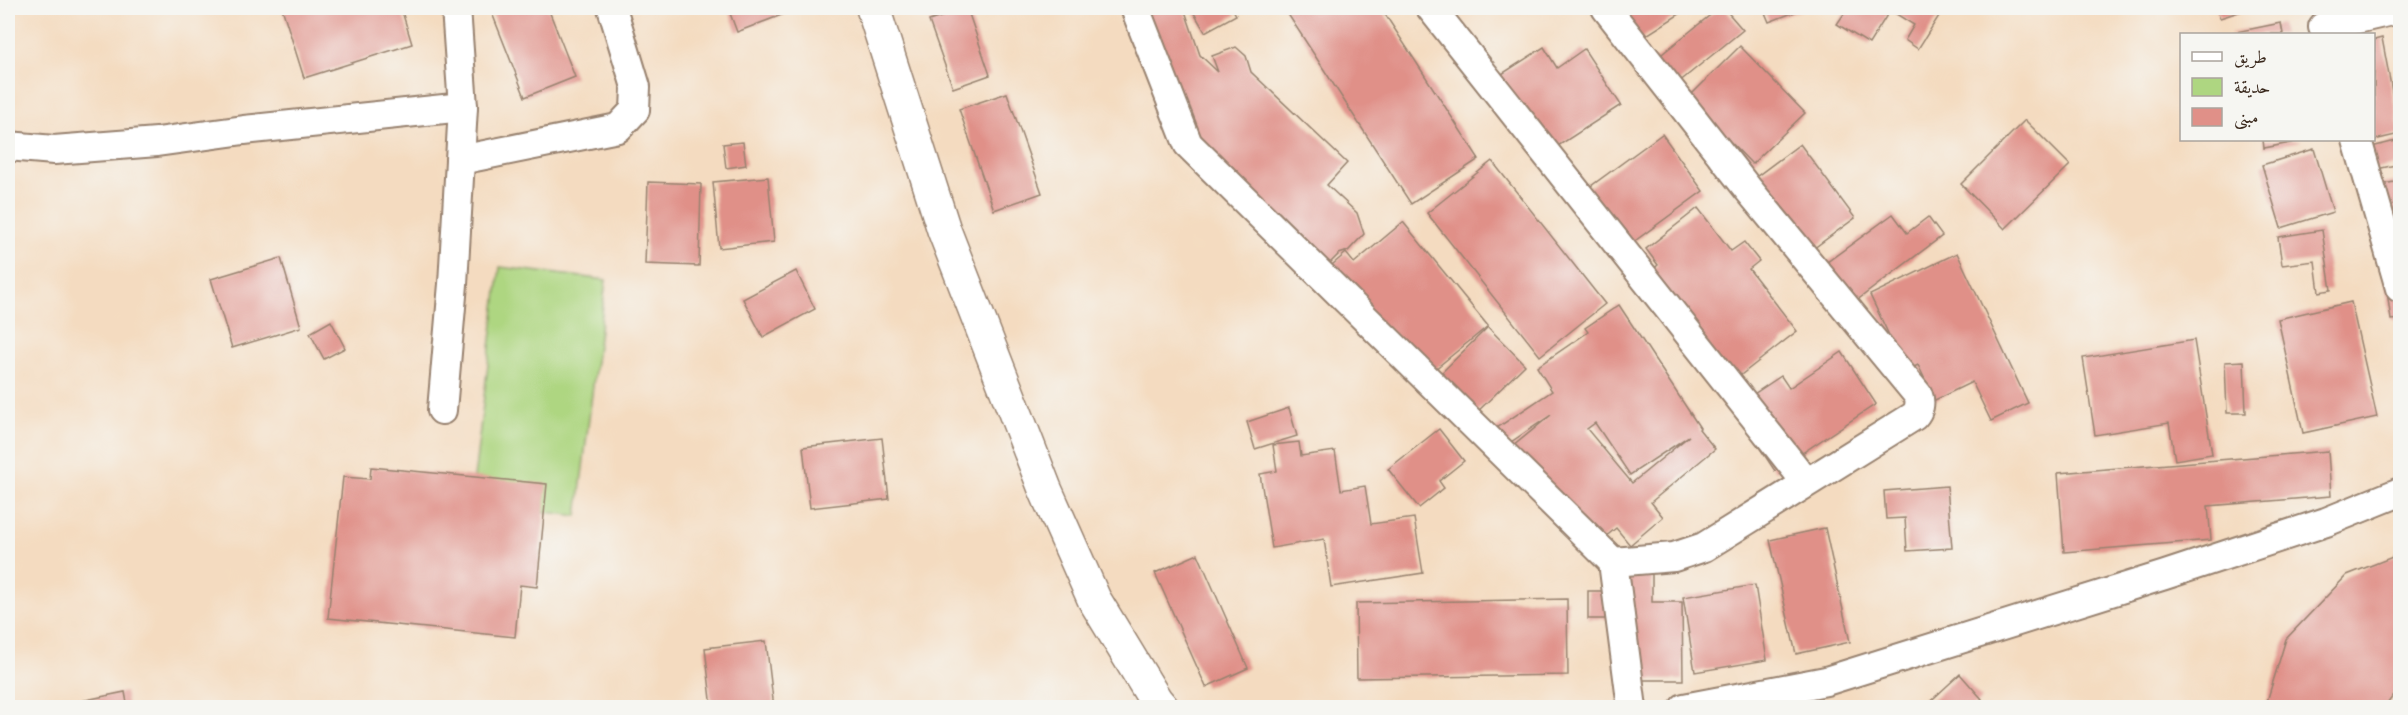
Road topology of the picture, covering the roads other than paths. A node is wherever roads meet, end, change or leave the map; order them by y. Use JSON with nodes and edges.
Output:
{"nodes":[{"id":1,"x":456,"y":8,"type":"edge"},
{"id":2,"x":612,"y":8,"type":"edge"},
{"id":3,"x":873,"y":8,"type":"edge"},
{"id":4,"x":1136,"y":8,"type":"edge"},
{"id":5,"x":1431,"y":8,"type":"edge"},
{"id":6,"x":1606,"y":8,"type":"edge"},
{"id":7,"x":2400,"y":9,"type":"edge"},
{"id":8,"x":2322,"y":23,"type":"edge"},
{"id":9,"x":463,"y":107,"type":"junction"},
{"id":10,"x":2357,"y":141,"type":"edge"},
{"id":11,"x":8,"y":146,"type":"edge"},
{"id":12,"x":460,"y":159,"type":"junction"},
{"id":13,"x":2400,"y":288,"type":"edge"},
{"id":14,"x":442,"y":410,"type":"dead end"},
{"id":15,"x":1806,"y":482,"type":"junction"},
{"id":16,"x":2400,"y":492,"type":"edge"},
{"id":17,"x":1613,"y":562,"type":"junction"},
{"id":18,"x":1162,"y":708,"type":"edge"},
{"id":19,"x":1632,"y":708,"type":"edge"},
{"id":20,"x":1684,"y":708,"type":"edge"}],
"edges":[{"from":1,"to":9,"type":"street"},
{"from":2,"to":12,"type":"street"},
{"from":3,"to":18,"type":"street"},
{"from":4,"to":17,"type":"street"},
{"from":5,"to":15,"type":"street"},
{"from":6,"to":15,"type":"street"},
{"from":7,"to":8,"type":"street"},
{"from":9,"to":11,"type":"street"},
{"from":9,"to":12,"type":"street"},
{"from":10,"to":13,"type":"street"},
{"from":12,"to":14,"type":"street"},
{"from":15,"to":17,"type":"street"},
{"from":16,"to":20,"type":"street"},
{"from":17,"to":19,"type":"street"}]}
